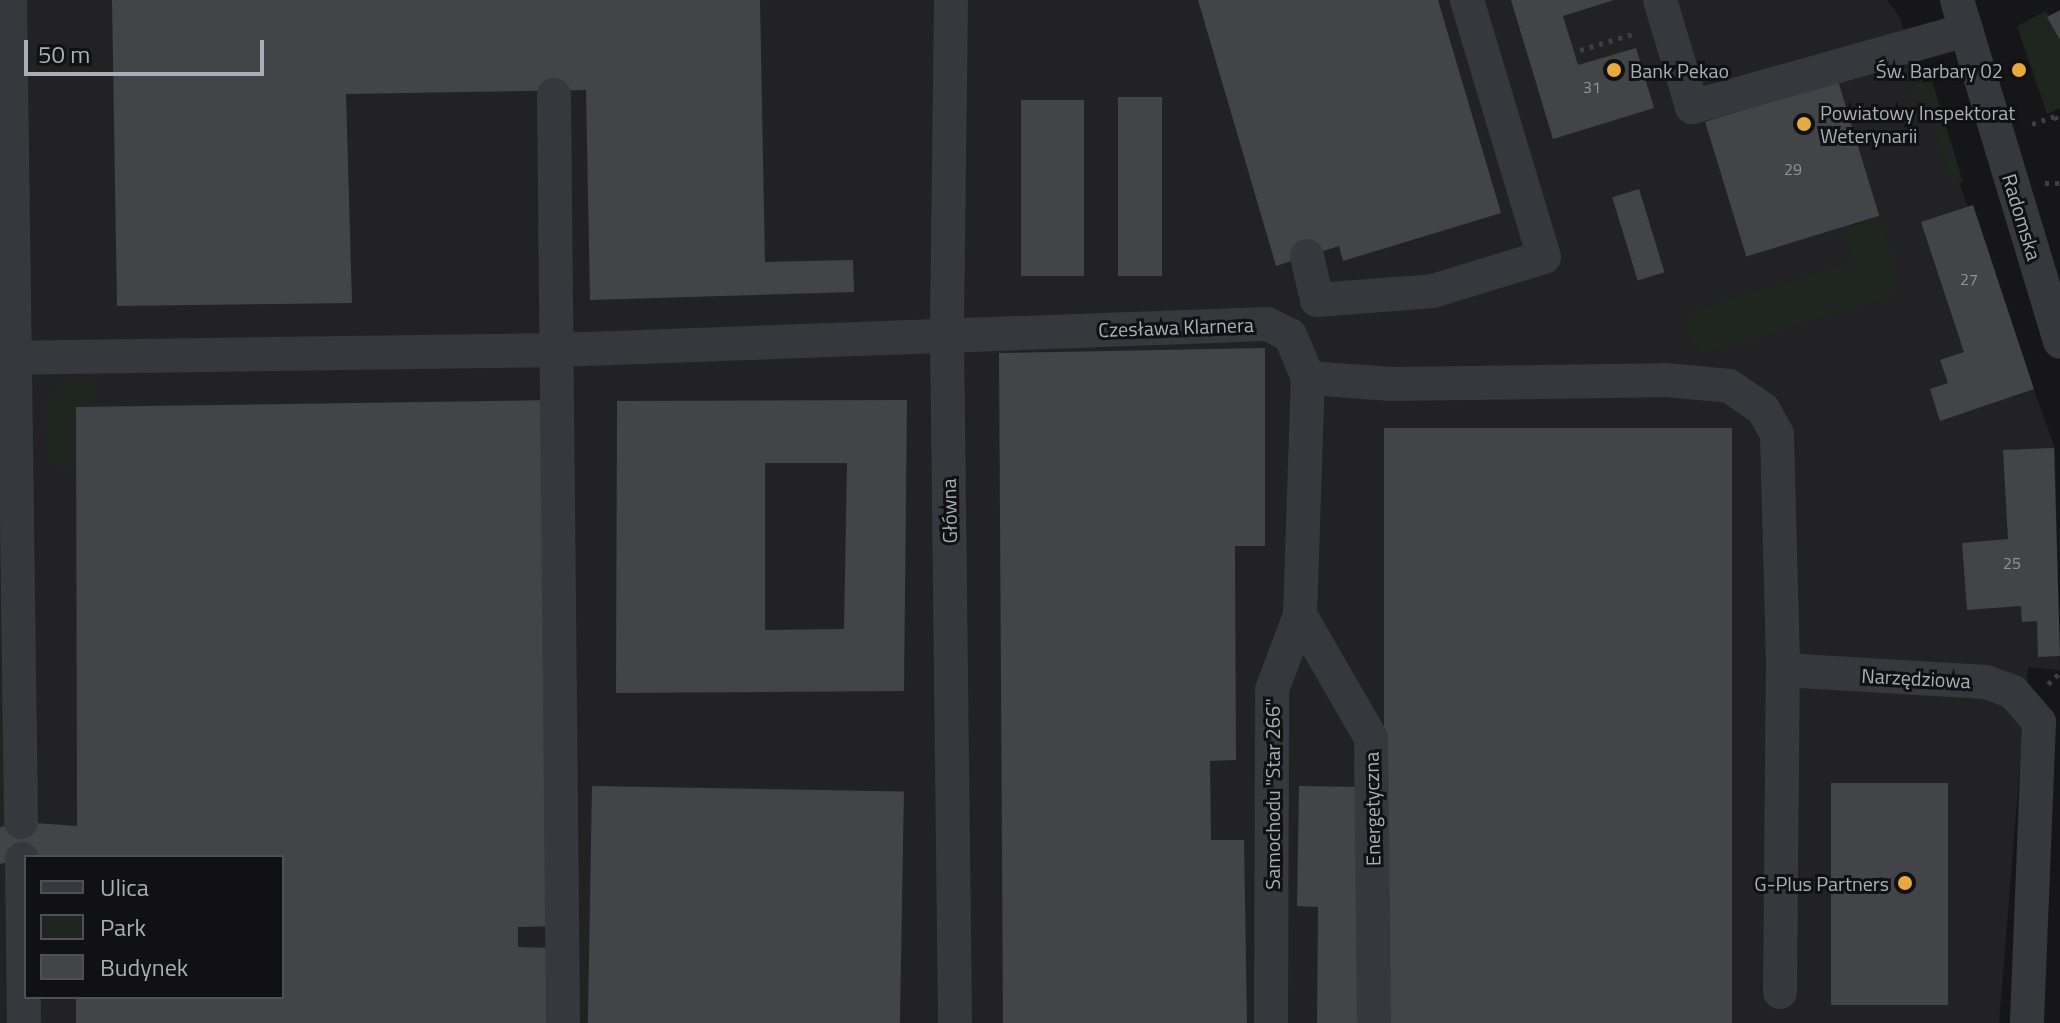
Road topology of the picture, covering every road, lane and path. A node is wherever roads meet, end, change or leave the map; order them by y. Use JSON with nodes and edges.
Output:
{"nodes":[{"id":1,"x":10,"y":0,"type":"edge"},
{"id":2,"x":951,"y":0,"type":"edge"},
{"id":3,"x":1467,"y":0,"type":"edge"},
{"id":4,"x":1660,"y":0,"type":"edge"},
{"id":5,"x":1962,"y":15,"type":"edge"},
{"id":6,"x":554,"y":95,"type":"dead end"},
{"id":7,"x":2032,"y":124,"type":"dead end"},
{"id":8,"x":2060,"y":125,"type":"edge"},
{"id":9,"x":2043,"y":183,"type":"dead end"},
{"id":10,"x":2060,"y":183,"type":"edge"},
{"id":11,"x":1307,"y":256,"type":"dead end"},
{"id":12,"x":8,"y":317,"type":"edge"},
{"id":13,"x":947,"y":334,"type":"junction"},
{"id":14,"x":2060,"y":342,"type":"edge"},
{"id":15,"x":558,"y":350,"type":"junction"},
{"id":16,"x":8,"y":358,"type":"edge"},
{"id":17,"x":1308,"y":378,"type":"junction"},
{"id":18,"x":1300,"y":615,"type":"junction"},
{"id":19,"x":1783,"y":670,"type":"junction"},
{"id":20,"x":21,"y":822,"type":"dead end"},
{"id":21,"x":22,"y":859,"type":"dead end"},
{"id":22,"x":1780,"y":992,"type":"dead end"},
{"id":23,"x":24,"y":1023,"type":"edge"},
{"id":24,"x":563,"y":1023,"type":"edge"},
{"id":25,"x":955,"y":1023,"type":"edge"},
{"id":26,"x":1271,"y":1023,"type":"edge"},
{"id":27,"x":1374,"y":1023,"type":"edge"},
{"id":28,"x":2027,"y":1023,"type":"edge"}],
"edges":[{"from":1,"to":12,"type":"street"},
{"from":2,"to":13,"type":"street","name":"Główna"},
{"from":3,"to":11,"type":"street"},
{"from":4,"to":5,"type":"street"},
{"from":5,"to":14,"type":"street","name":"Radomska"},
{"from":6,"to":15,"type":"street"},
{"from":7,"to":8,"type":"path"},
{"from":9,"to":10,"type":"path"},
{"from":12,"to":16,"type":"street"},
{"from":13,"to":15,"type":"street","name":"Czesława Klarnera"},
{"from":13,"to":17,"type":"street","name":"Czesława Klarnera"},
{"from":13,"to":25,"type":"street","name":"Główna"},
{"from":15,"to":16,"type":"street","name":"Czesława Klarnera"},
{"from":15,"to":24,"type":"street"},
{"from":16,"to":20,"type":"street"},
{"from":17,"to":18,"type":"street","name":"Samochodu \"Star 266\""},
{"from":17,"to":19,"type":"street"},
{"from":18,"to":26,"type":"street","name":"Samochodu \"Star 266\""},
{"from":18,"to":27,"type":"street","name":"Energetyczna"},
{"from":19,"to":22,"type":"street"},
{"from":19,"to":28,"type":"street","name":"Narzędziowa"},
{"from":21,"to":23,"type":"street"}]}
